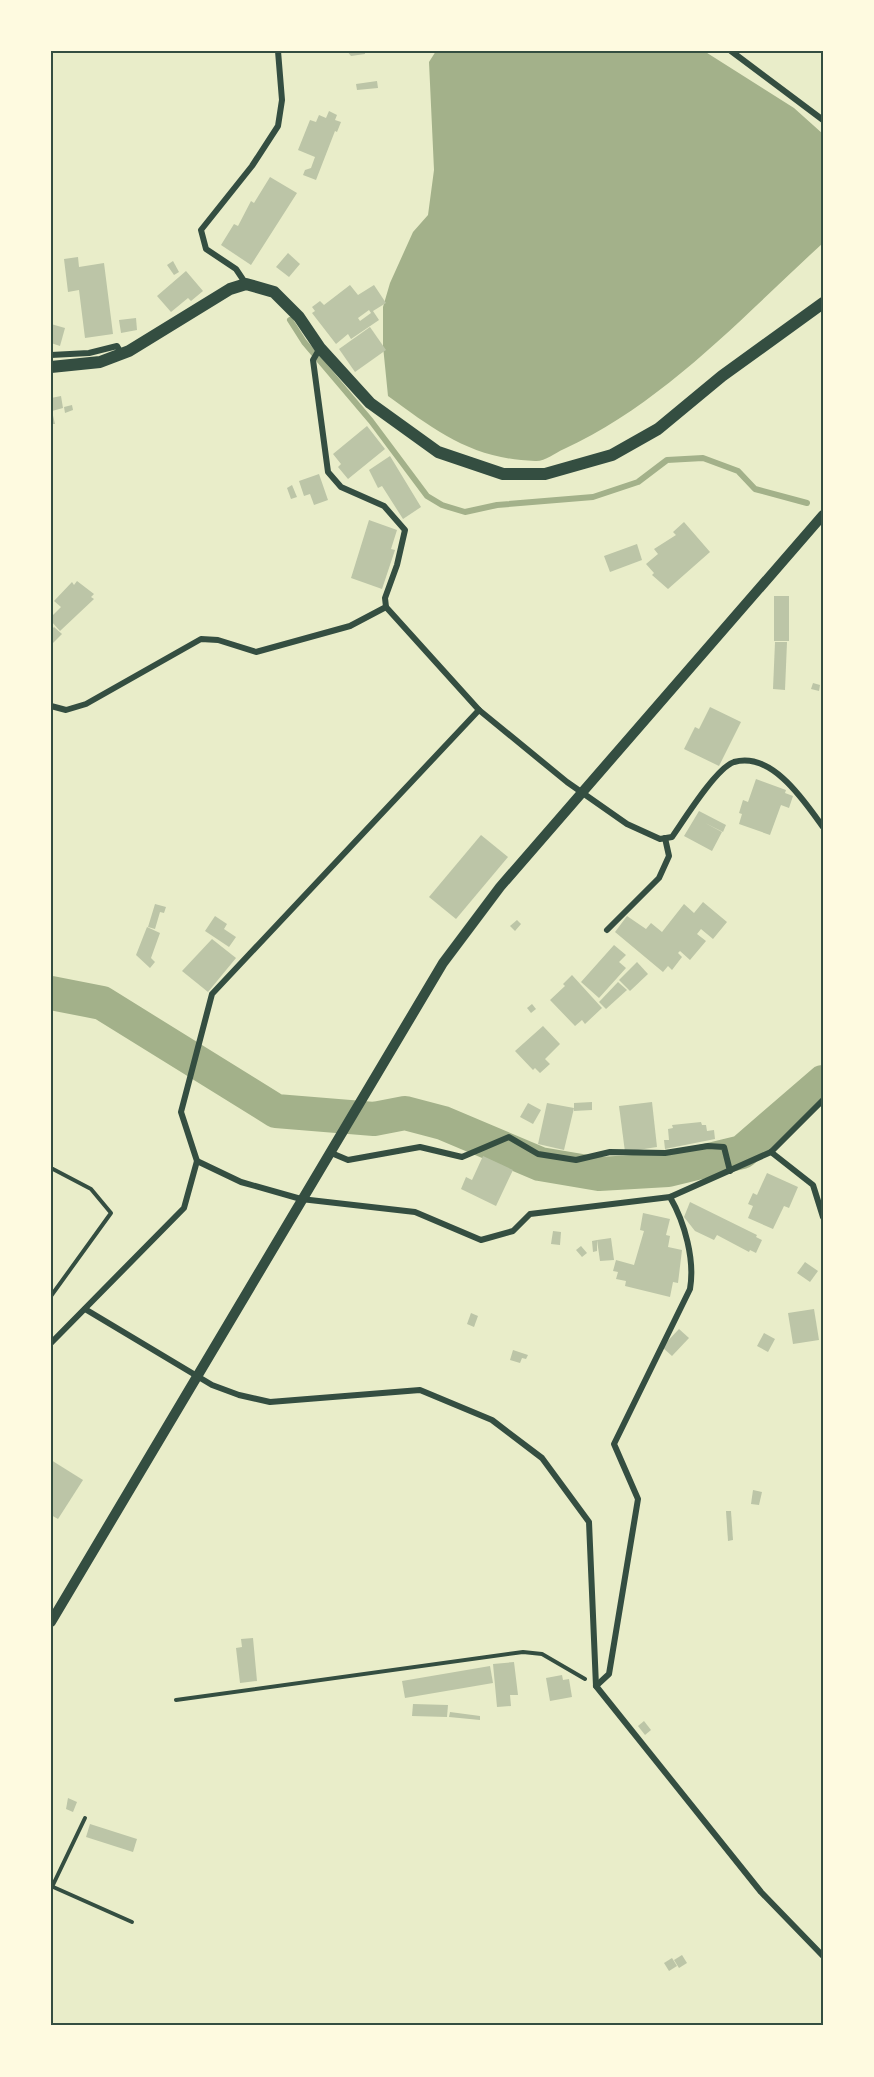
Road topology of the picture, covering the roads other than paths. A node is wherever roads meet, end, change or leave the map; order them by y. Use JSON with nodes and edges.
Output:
{"nodes":[{"id":1,"x":278,"y":51,"type":"edge"},
{"id":2,"x":731,"y":51,"type":"edge"},
{"id":3,"x":823,"y":120,"type":"edge"},
{"id":4,"x":246,"y":284,"type":"junction"},
{"id":5,"x":823,"y":303,"type":"edge"},
{"id":6,"x":320,"y":348,"type":"junction"},
{"id":7,"x":122,"y":354,"type":"junction"},
{"id":8,"x":51,"y":355,"type":"edge"},
{"id":9,"x":51,"y":367,"type":"edge"},
{"id":10,"x":823,"y":515,"type":"edge"},
{"id":11,"x":386,"y":607,"type":"junction"},
{"id":12,"x":51,"y":706,"type":"edge"},
{"id":13,"x":480,"y":710,"type":"junction"},
{"id":14,"x":582,"y":794,"type":"junction"},
{"id":15,"x":823,"y":827,"type":"edge"},
{"id":16,"x":665,"y":838,"type":"junction"},
{"id":17,"x":607,"y":930,"type":"dead end"},
{"id":18,"x":823,"y":1100,"type":"edge"},
{"id":19,"x":330,"y":1149,"type":"junction"},
{"id":20,"x":771,"y":1152,"type":"junction"},
{"id":21,"x":197,"y":1161,"type":"junction"},
{"id":22,"x":730,"y":1171,"type":"junction"},
{"id":23,"x":670,"y":1197,"type":"junction"},
{"id":24,"x":301,"y":1199,"type":"junction"},
{"id":25,"x":823,"y":1217,"type":"edge"},
{"id":26,"x":85,"y":1309,"type":"junction"},
{"id":27,"x":51,"y":1343,"type":"edge"},
{"id":28,"x":196,"y":1375,"type":"junction"},
{"id":29,"x":51,"y":1622,"type":"edge"},
{"id":30,"x":596,"y":1686,"type":"junction"},
{"id":31,"x":823,"y":1956,"type":"edge"}],
"edges":[{"from":1,"to":4,"type":"street"},
{"from":2,"to":3,"type":"street"},
{"from":4,"to":6,"type":"main road"},
{"from":4,"to":7,"type":"main road"},
{"from":5,"to":6,"type":"main road"},
{"from":6,"to":11,"type":"street"},
{"from":7,"to":8,"type":"street"},
{"from":7,"to":9,"type":"main road"},
{"from":10,"to":14,"type":"street"},
{"from":11,"to":12,"type":"street"},
{"from":11,"to":13,"type":"street"},
{"from":13,"to":14,"type":"street"},
{"from":13,"to":21,"type":"street"},
{"from":14,"to":16,"type":"street"},
{"from":14,"to":19,"type":"street"},
{"from":15,"to":16,"type":"street"},
{"from":16,"to":17,"type":"street"},
{"from":18,"to":20,"type":"street"},
{"from":19,"to":22,"type":"street"},
{"from":19,"to":24,"type":"street"},
{"from":20,"to":22,"type":"street"},
{"from":20,"to":25,"type":"street"},
{"from":21,"to":24,"type":"street"},
{"from":21,"to":26,"type":"street"},
{"from":22,"to":23,"type":"street"},
{"from":23,"to":24,"type":"street"},
{"from":23,"to":30,"type":"street"},
{"from":24,"to":28,"type":"street"},
{"from":26,"to":27,"type":"street"},
{"from":26,"to":28,"type":"street"},
{"from":28,"to":29,"type":"street"},
{"from":28,"to":30,"type":"street"},
{"from":30,"to":31,"type":"street"}]}
